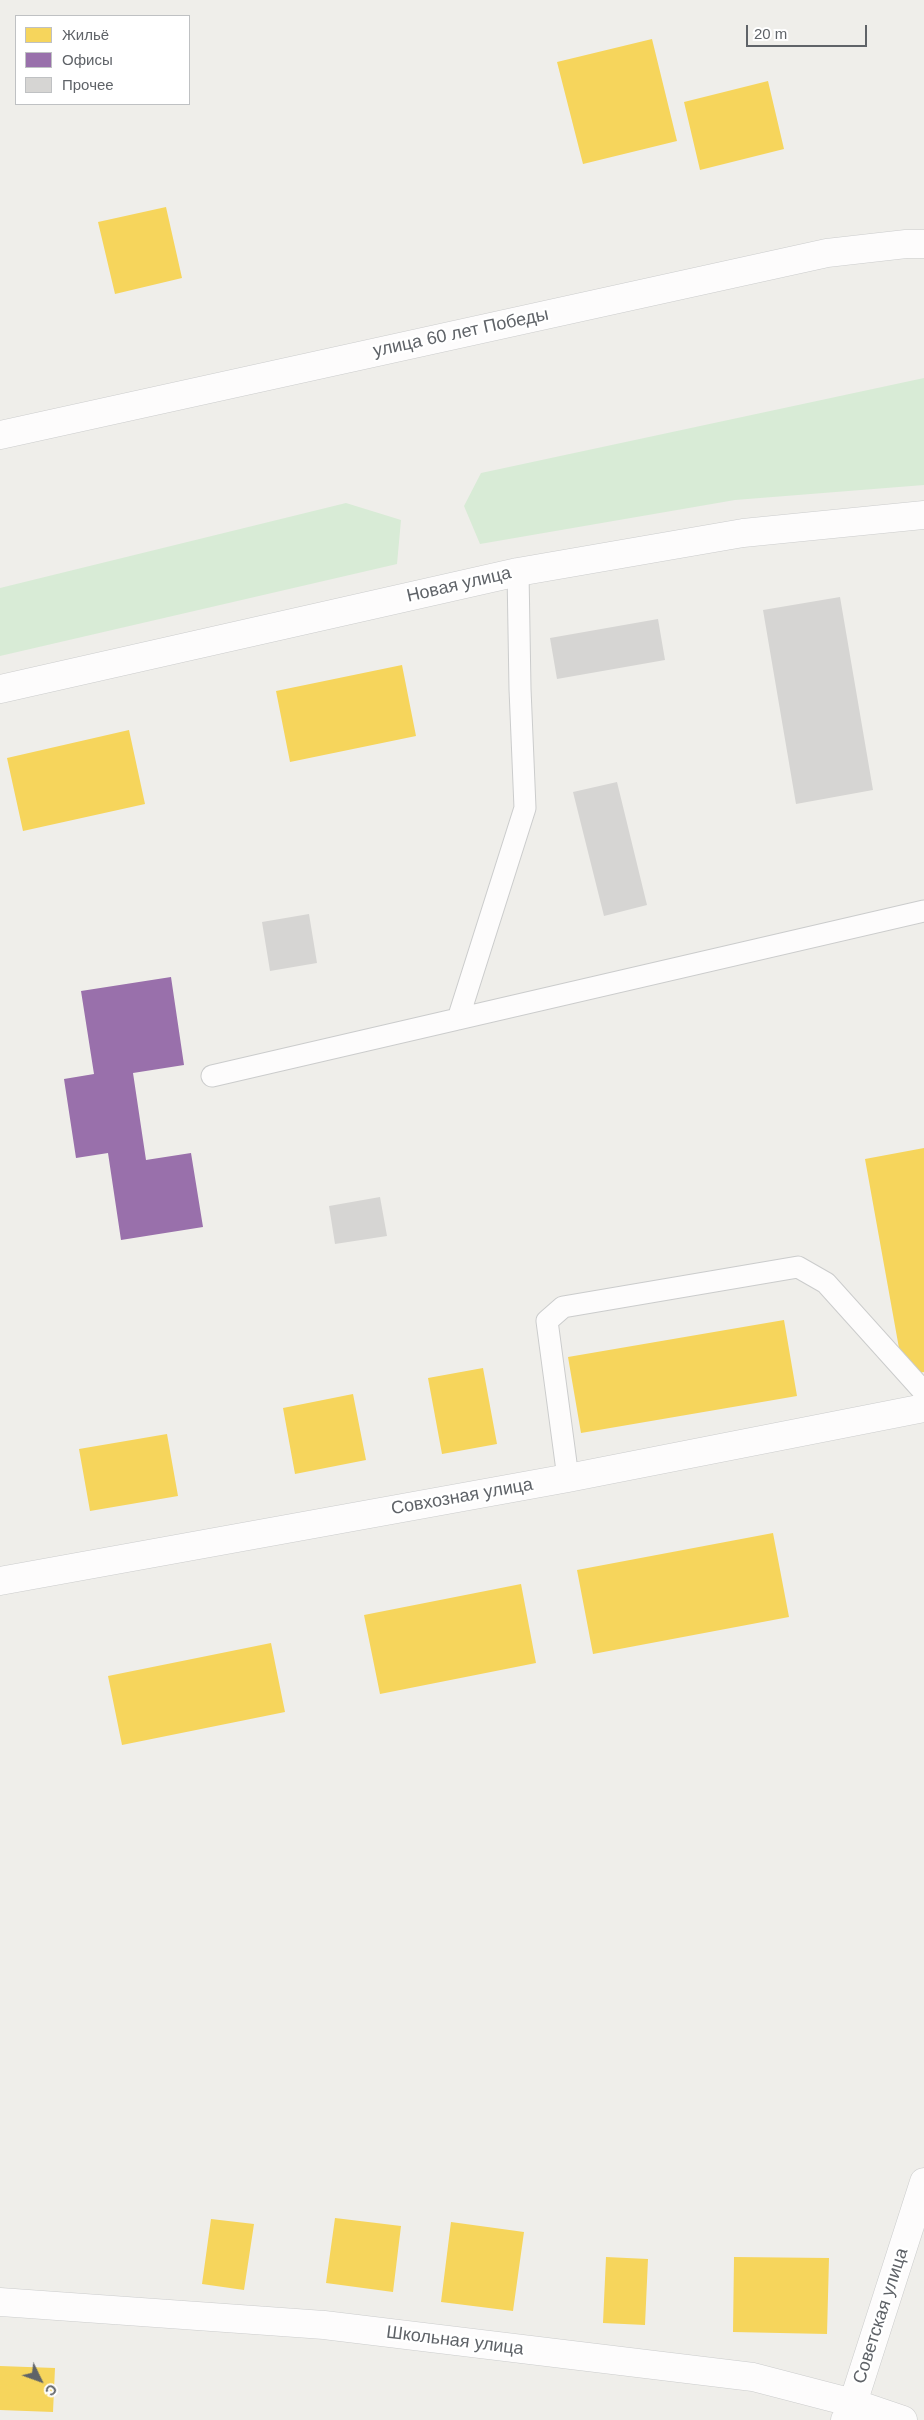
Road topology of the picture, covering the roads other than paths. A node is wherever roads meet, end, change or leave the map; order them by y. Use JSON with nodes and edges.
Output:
{"nodes":[{"id":1,"x":924,"y":244,"type":"edge"},
{"id":2,"x":0,"y":435,"type":"edge"},
{"id":3,"x":924,"y":514,"type":"edge"},
{"id":4,"x":518,"y":572,"type":"junction"},
{"id":5,"x":0,"y":689,"type":"edge"},
{"id":6,"x":924,"y":911,"type":"edge"},
{"id":7,"x":458,"y":1019,"type":"junction"},
{"id":8,"x":212,"y":1076,"type":"dead end"},
{"id":9,"x":924,"y":1392,"type":"edge"},
{"id":10,"x":924,"y":1408,"type":"edge"},
{"id":11,"x":568,"y":1478,"type":"junction"},
{"id":12,"x":0,"y":1581,"type":"edge"},
{"id":13,"x":924,"y":2182,"type":"edge"},
{"id":14,"x":0,"y":2302,"type":"edge"},
{"id":15,"x":849,"y":2412,"type":"edge"},
{"id":16,"x":903,"y":2420,"type":"edge"}],
"edges":[{"from":1,"to":2,"type":"street","name":"улица 60 лет Победы"},
{"from":3,"to":4,"type":"street","name":"Новая улица"},
{"from":4,"to":5,"type":"street","name":"Новая улица"},
{"from":4,"to":7,"type":"lane"},
{"from":6,"to":7,"type":"lane"},
{"from":7,"to":8,"type":"lane"},
{"from":9,"to":11,"type":"lane"},
{"from":10,"to":11,"type":"street","name":"Совхозная улица"},
{"from":11,"to":12,"type":"street","name":"Совхозная улица"},
{"from":13,"to":15,"type":"street","name":"Советская улица"},
{"from":14,"to":15,"type":"street","name":"Школьная улица"},
{"from":15,"to":16,"type":"street","name":"Школьная улица"}]}
